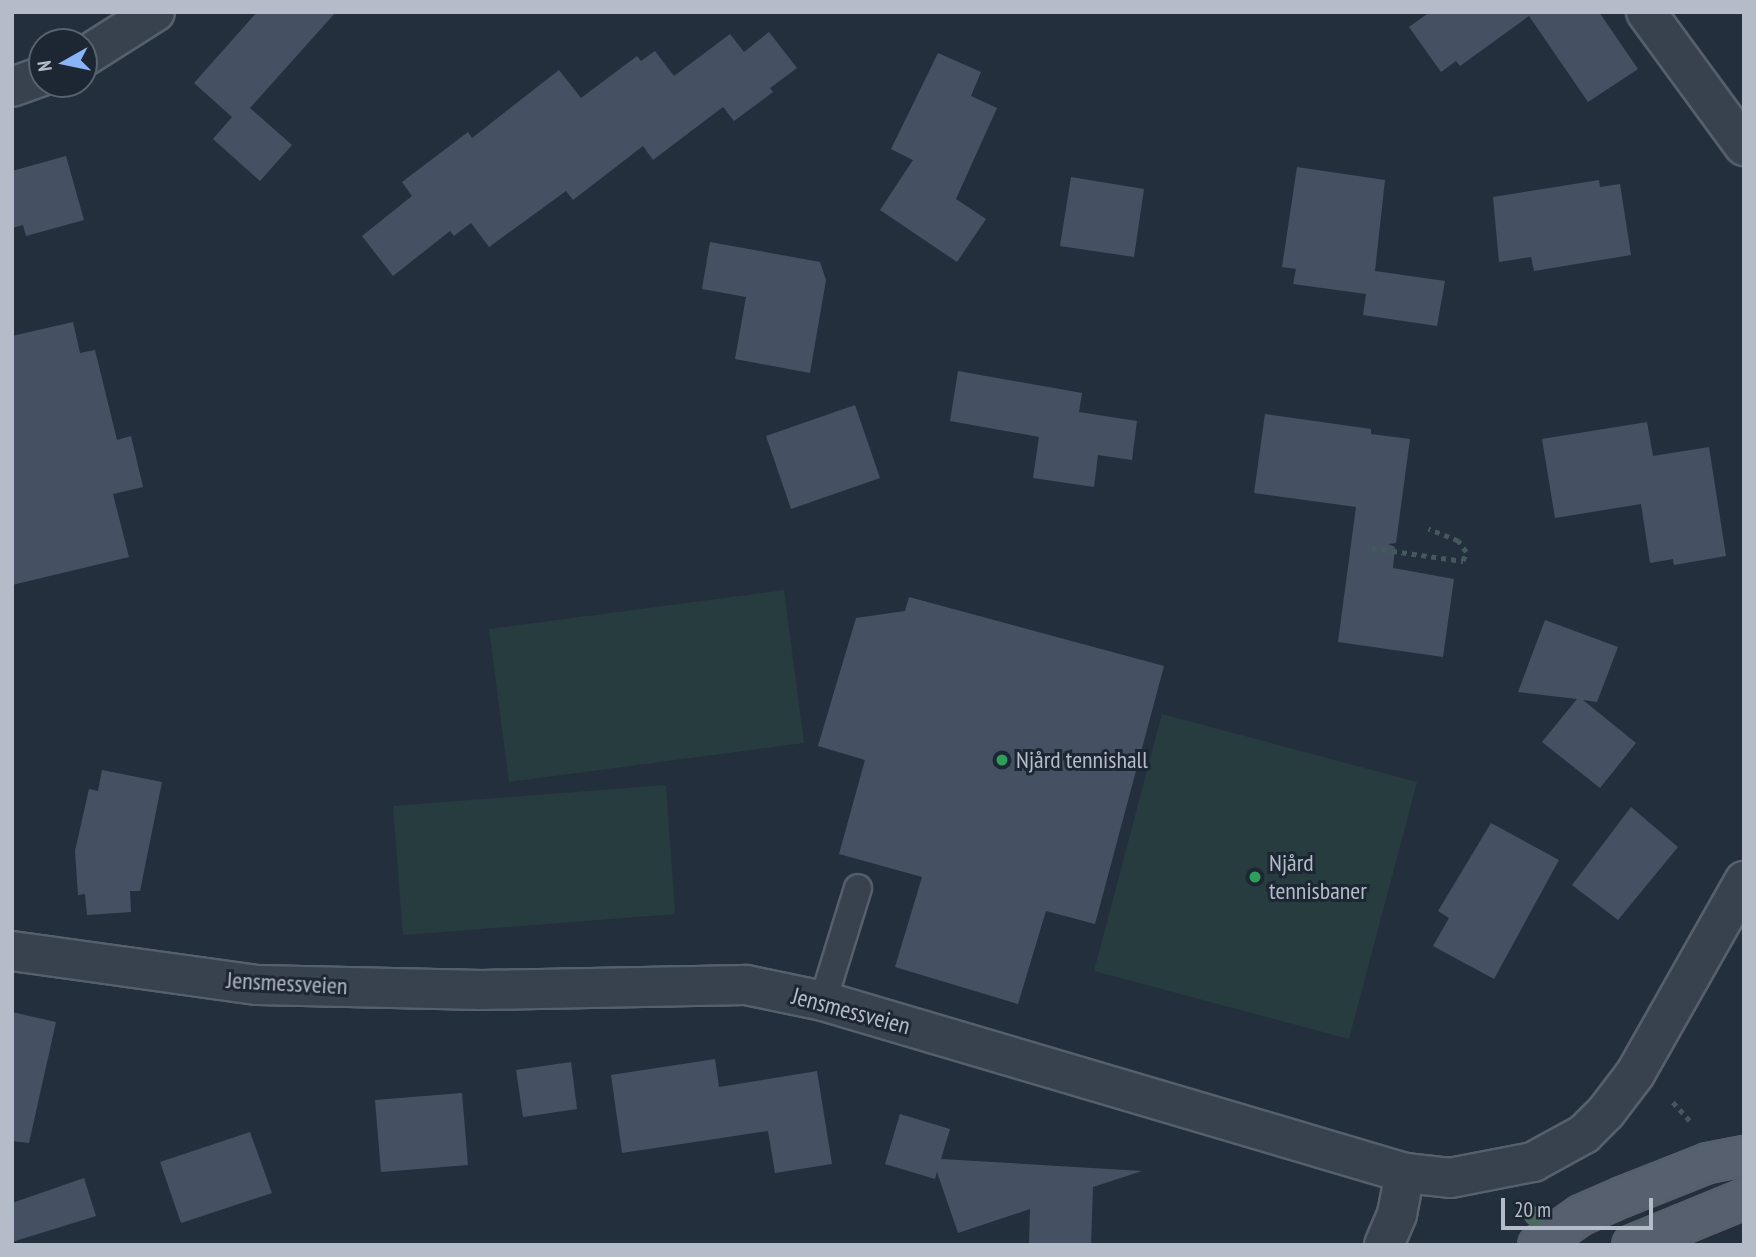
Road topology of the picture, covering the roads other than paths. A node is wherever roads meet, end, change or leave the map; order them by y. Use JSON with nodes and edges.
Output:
{"nodes":[{"id":1,"x":155,"y":12,"type":"edge"},
{"id":2,"x":1646,"y":12,"type":"edge"},
{"id":3,"x":98,"y":48,"type":"edge"},
{"id":4,"x":1744,"y":146,"type":"edge"},
{"id":5,"x":1744,"y":881,"type":"edge"},
{"id":6,"x":858,"y":888,"type":"dead end"},
{"id":7,"x":12,"y":951,"type":"edge"},
{"id":8,"x":823,"y":1001,"type":"junction"},
{"id":9,"x":1744,"y":1156,"type":"edge"},
{"id":10,"x":1405,"y":1173,"type":"junction"},
{"id":11,"x":1744,"y":1199,"type":"edge"},
{"id":12,"x":1384,"y":1245,"type":"edge"},
{"id":13,"x":1538,"y":1245,"type":"edge"},
{"id":14,"x":1632,"y":1245,"type":"edge"}],
"edges":[{"from":1,"to":3,"type":"street"},
{"from":2,"to":4,"type":"street"},
{"from":5,"to":10,"type":"street","name":"Jensmessveien"},
{"from":6,"to":8,"type":"lane"},
{"from":7,"to":8,"type":"street","name":"Jensmessveien"},
{"from":8,"to":10,"type":"street","name":"Jensmessveien"},
{"from":9,"to":13,"type":"main road"},
{"from":10,"to":12,"type":"street"},
{"from":11,"to":14,"type":"main road"}]}
